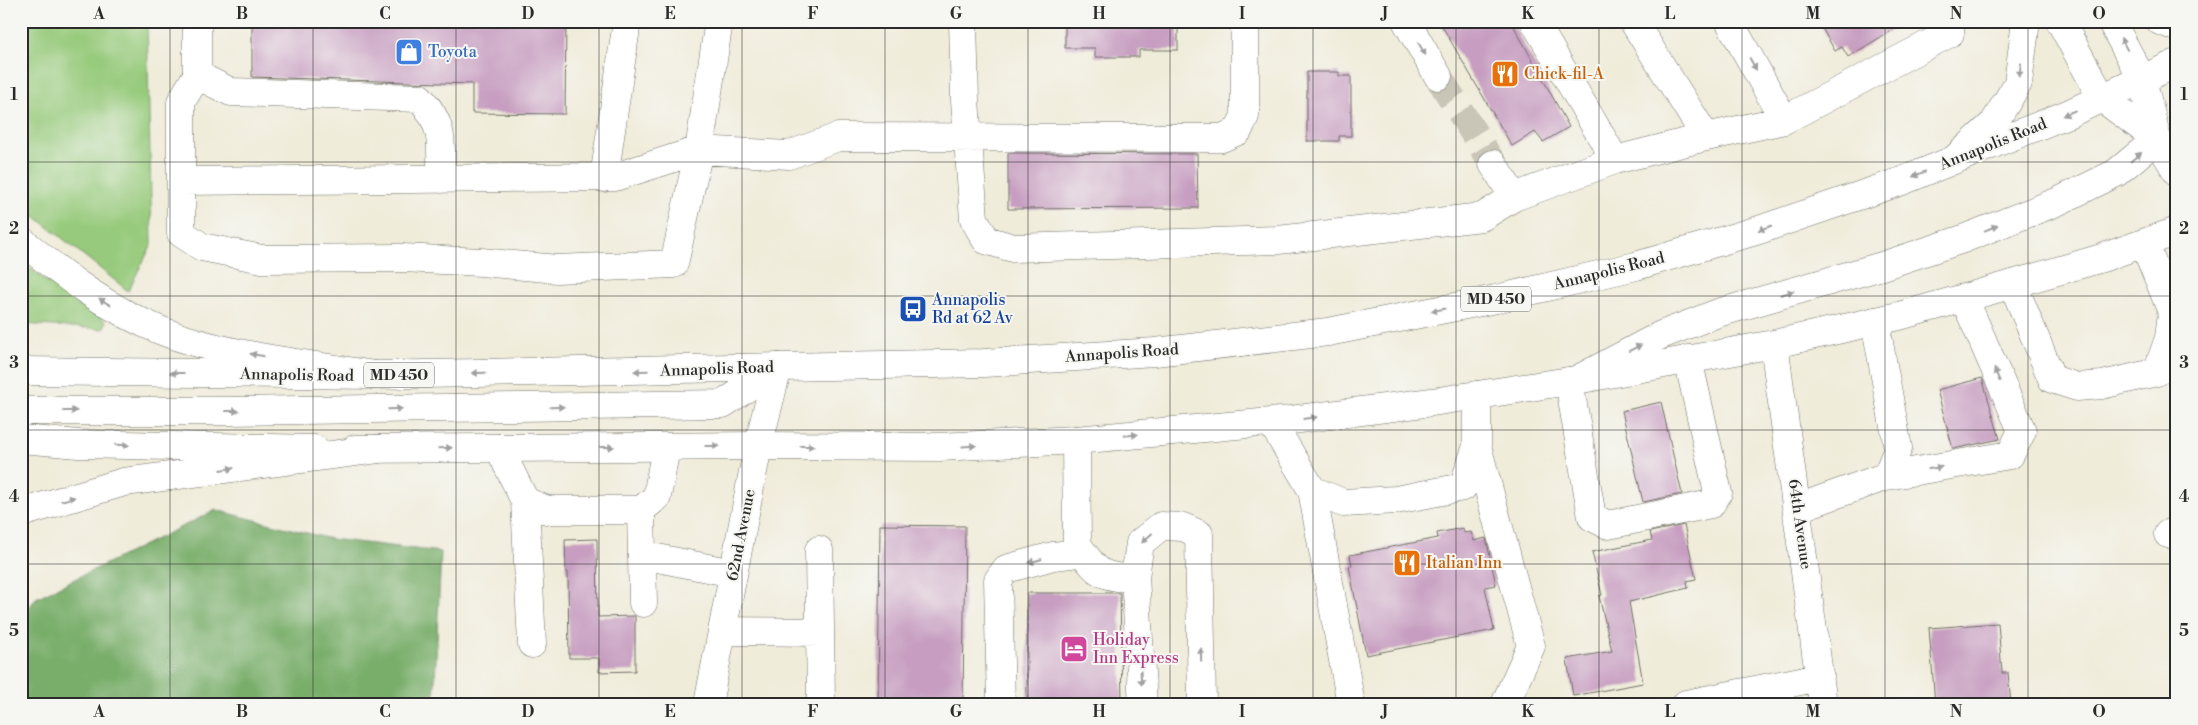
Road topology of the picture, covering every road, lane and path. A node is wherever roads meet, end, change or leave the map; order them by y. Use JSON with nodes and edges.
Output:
{"nodes":[{"id":1,"x":197,"y":21,"type":"edge"},
{"id":2,"x":627,"y":21,"type":"edge"},
{"id":3,"x":719,"y":21,"type":"edge"},
{"id":4,"x":963,"y":21,"type":"edge"},
{"id":5,"x":1245,"y":21,"type":"edge"},
{"id":6,"x":1406,"y":21,"type":"edge"},
{"id":7,"x":1534,"y":21,"type":"edge"},
{"id":8,"x":1633,"y":21,"type":"edge"},
{"id":9,"x":1729,"y":21,"type":"edge"},
{"id":10,"x":1950,"y":21,"type":"edge"},
{"id":11,"x":2026,"y":21,"type":"edge"},
{"id":12,"x":2060,"y":21,"type":"edge"},
{"id":13,"x":2112,"y":21,"type":"edge"},
{"id":14,"x":2160,"y":21,"type":"edge"},
{"id":15,"x":2177,"y":27,"type":"edge"},
{"id":16,"x":2177,"y":63,"type":"edge"},
{"id":17,"x":197,"y":75,"type":"junction"},
{"id":18,"x":1438,"y":76,"type":"tunnel mouth"},
{"id":19,"x":2142,"y":80,"type":"junction"},
{"id":20,"x":2102,"y":98,"type":"junction"},
{"id":21,"x":1784,"y":120,"type":"junction"},
{"id":22,"x":1706,"y":137,"type":"junction"},
{"id":23,"x":968,"y":138,"type":"junction"},
{"id":24,"x":2157,"y":139,"type":"junction"},
{"id":25,"x":699,"y":150,"type":"junction"},
{"id":26,"x":1956,"y":158,"type":"junction"},
{"id":27,"x":1615,"y":160,"type":"junction"},
{"id":28,"x":1493,"y":164,"type":"tunnel mouth"},
{"id":29,"x":2177,"y":172,"type":"edge"},
{"id":30,"x":604,"y":178,"type":"junction"},
{"id":31,"x":441,"y":179,"type":"junction"},
{"id":32,"x":182,"y":181,"type":"junction"},
{"id":33,"x":1514,"y":197,"type":"junction"},
{"id":34,"x":2177,"y":231,"type":"edge"},
{"id":35,"x":21,"y":240,"type":"edge"},
{"id":36,"x":2144,"y":243,"type":"junction"},
{"id":37,"x":2013,"y":284,"type":"junction"},
{"id":38,"x":1964,"y":298,"type":"junction"},
{"id":39,"x":1875,"y":321,"type":"junction"},
{"id":40,"x":1774,"y":344,"type":"junction"},
{"id":41,"x":1688,"y":360,"type":"junction"},
{"id":42,"x":778,"y":367,"type":"junction"},
{"id":43,"x":21,"y":371,"type":"edge"},
{"id":44,"x":374,"y":375,"type":"junction"},
{"id":45,"x":1573,"y":380,"type":"junction"},
{"id":46,"x":1477,"y":395,"type":"junction"},
{"id":47,"x":21,"y":411,"type":"edge"},
{"id":48,"x":1272,"y":422,"type":"junction"},
{"id":49,"x":21,"y":439,"type":"edge"},
{"id":50,"x":1076,"y":440,"type":"junction"},
{"id":51,"x":758,"y":446,"type":"junction"},
{"id":52,"x":1477,"y":446,"type":"junction"},
{"id":53,"x":666,"y":447,"type":"junction"},
{"id":54,"x":500,"y":448,"type":"junction"},
{"id":55,"x":378,"y":449,"type":"junction"},
{"id":56,"x":1888,"y":476,"type":"junction"},
{"id":57,"x":1312,"y":490,"type":"junction"},
{"id":58,"x":524,"y":501,"type":"junction"},
{"id":59,"x":1798,"y":508,"type":"junction"},
{"id":60,"x":641,"y":510,"type":"junction"},
{"id":61,"x":21,"y":513,"type":"edge"},
{"id":62,"x":1077,"y":544,"type":"junction"},
{"id":63,"x":819,"y":550,"type":"dead end"},
{"id":64,"x":642,"y":555,"type":"junction"},
{"id":65,"x":733,"y":573,"type":"junction"},
{"id":66,"x":1135,"y":577,"type":"junction"},
{"id":67,"x":644,"y":603,"type":"dead end"},
{"id":68,"x":722,"y":631,"type":"junction"},
{"id":69,"x":820,"y":632,"type":"junction"},
{"id":70,"x":532,"y":644,"type":"dead end"},
{"id":71,"x":1820,"y":677,"type":"junction"},
{"id":72,"x":708,"y":704,"type":"edge"},
{"id":73,"x":821,"y":704,"type":"edge"},
{"id":74,"x":1001,"y":704,"type":"edge"},
{"id":75,"x":1143,"y":704,"type":"edge"},
{"id":76,"x":1202,"y":704,"type":"edge"},
{"id":77,"x":1351,"y":704,"type":"edge"},
{"id":78,"x":1505,"y":704,"type":"edge"},
{"id":79,"x":1686,"y":704,"type":"edge"},
{"id":80,"x":1823,"y":704,"type":"edge"}],
"edges":[{"from":1,"to":17,"type":"main road"},
{"from":2,"to":30,"type":"main road"},
{"from":3,"to":25,"type":"main road"},
{"from":4,"to":23,"type":"main road"},
{"from":5,"to":23,"type":"main road"},
{"from":6,"to":18,"type":"main road","one_way":true},
{"from":7,"to":27,"type":"main road"},
{"from":8,"to":22,"type":"main road"},
{"from":9,"to":21,"type":"main road","one_way":true},
{"from":10,"to":21,"type":"main road"},
{"from":11,"to":26,"type":"main road","one_way":true},
{"from":12,"to":20,"type":"main road"},
{"from":19,"to":13,"type":"main road","one_way":true},
{"from":14,"to":15,"type":"main road"},
{"from":16,"to":19,"type":"main road","name":"Annapolis Road","number":"MD 450"},
{"from":17,"to":31,"type":"main road"},
{"from":17,"to":32,"type":"main road"},
{"from":19,"to":20,"type":"main road","name":"Annapolis Road","number":"MD 450"},
{"from":19,"to":24,"type":"main road"},
{"from":20,"to":24,"type":"main road"},
{"from":20,"to":26,"type":"main road","name":"Annapolis Road","number":"MD 450","one_way":true},
{"from":21,"to":22,"type":"main road"},
{"from":22,"to":27,"type":"main road"},
{"from":23,"to":25,"type":"main road"},
{"from":23,"to":33,"type":"main road"},
{"from":24,"to":29,"type":"main road"},
{"from":45,"to":24,"type":"main road","one_way":true},
{"from":25,"to":30,"type":"main road"},
{"from":25,"to":32,"type":"main road"},
{"from":26,"to":42,"type":"main road","name":"Annapolis Road","number":"MD 450","one_way":true},
{"from":27,"to":33,"type":"main road"},
{"from":28,"to":33,"type":"main road"},
{"from":30,"to":31,"type":"main road"},
{"from":31,"to":32,"type":"main road"},
{"from":34,"to":36,"type":"main road"},
{"from":44,"to":35,"type":"main road","one_way":true},
{"from":36,"to":37,"type":"main road"},
{"from":36,"to":37,"type":"main road"},
{"from":37,"to":38,"type":"main road"},
{"from":38,"to":39,"type":"main road"},
{"from":56,"to":38,"type":"main road","one_way":true},
{"from":39,"to":40,"type":"main road"},
{"from":39,"to":56,"type":"main road"},
{"from":40,"to":41,"type":"main road"},
{"from":40,"to":59,"type":"main road","name":"64th Avenue"},
{"from":41,"to":45,"type":"main road"},
{"from":41,"to":45,"type":"main road"},
{"from":42,"to":44,"type":"main road","name":"Annapolis Road","number":"MD 450","one_way":true},
{"from":47,"to":42,"type":"main road","one_way":true},
{"from":42,"to":51,"type":"main road","name":"62nd Avenue"},
{"from":44,"to":43,"type":"main road","name":"Annapolis Road","number":"MD 450","one_way":true},
{"from":45,"to":46,"type":"main road"},
{"from":48,"to":46,"type":"main road","one_way":true},
{"from":46,"to":52,"type":"main road"},
{"from":50,"to":48,"type":"main road","one_way":true},
{"from":48,"to":57,"type":"main road"},
{"from":49,"to":55,"type":"main road","one_way":true},
{"from":51,"to":50,"type":"main road","one_way":true},
{"from":50,"to":62,"type":"main road"},
{"from":53,"to":51,"type":"main road","one_way":true},
{"from":51,"to":65,"type":"main road","name":"62nd Avenue"},
{"from":52,"to":57,"type":"main road"},
{"from":52,"to":78,"type":"main road"},
{"from":54,"to":53,"type":"main road","one_way":true},
{"from":53,"to":60,"type":"main road"},
{"from":55,"to":54,"type":"main road","one_way":true},
{"from":54,"to":58,"type":"main road"},
{"from":61,"to":55,"type":"main road","one_way":true},
{"from":56,"to":59,"type":"main road"},
{"from":57,"to":77,"type":"main road"},
{"from":58,"to":60,"type":"main road"},
{"from":58,"to":70,"type":"main road"},
{"from":59,"to":71,"type":"main road","name":"64th Avenue"},
{"from":60,"to":64,"type":"main road"},
{"from":62,"to":66,"type":"main road"},
{"from":62,"to":74,"type":"main road","one_way":true},
{"from":63,"to":69,"type":"main road"},
{"from":64,"to":65,"type":"main road"},
{"from":64,"to":67,"type":"main road"},
{"from":65,"to":68,"type":"main road","name":"62nd Avenue"},
{"from":66,"to":75,"type":"main road","one_way":true},
{"from":76,"to":66,"type":"main road","one_way":true},
{"from":68,"to":69,"type":"main road"},
{"from":68,"to":72,"type":"main road","name":"62nd Avenue"},
{"from":69,"to":73,"type":"main road"},
{"from":71,"to":79,"type":"main road"},
{"from":71,"to":80,"type":"main road","name":"64th Avenue"}]}
